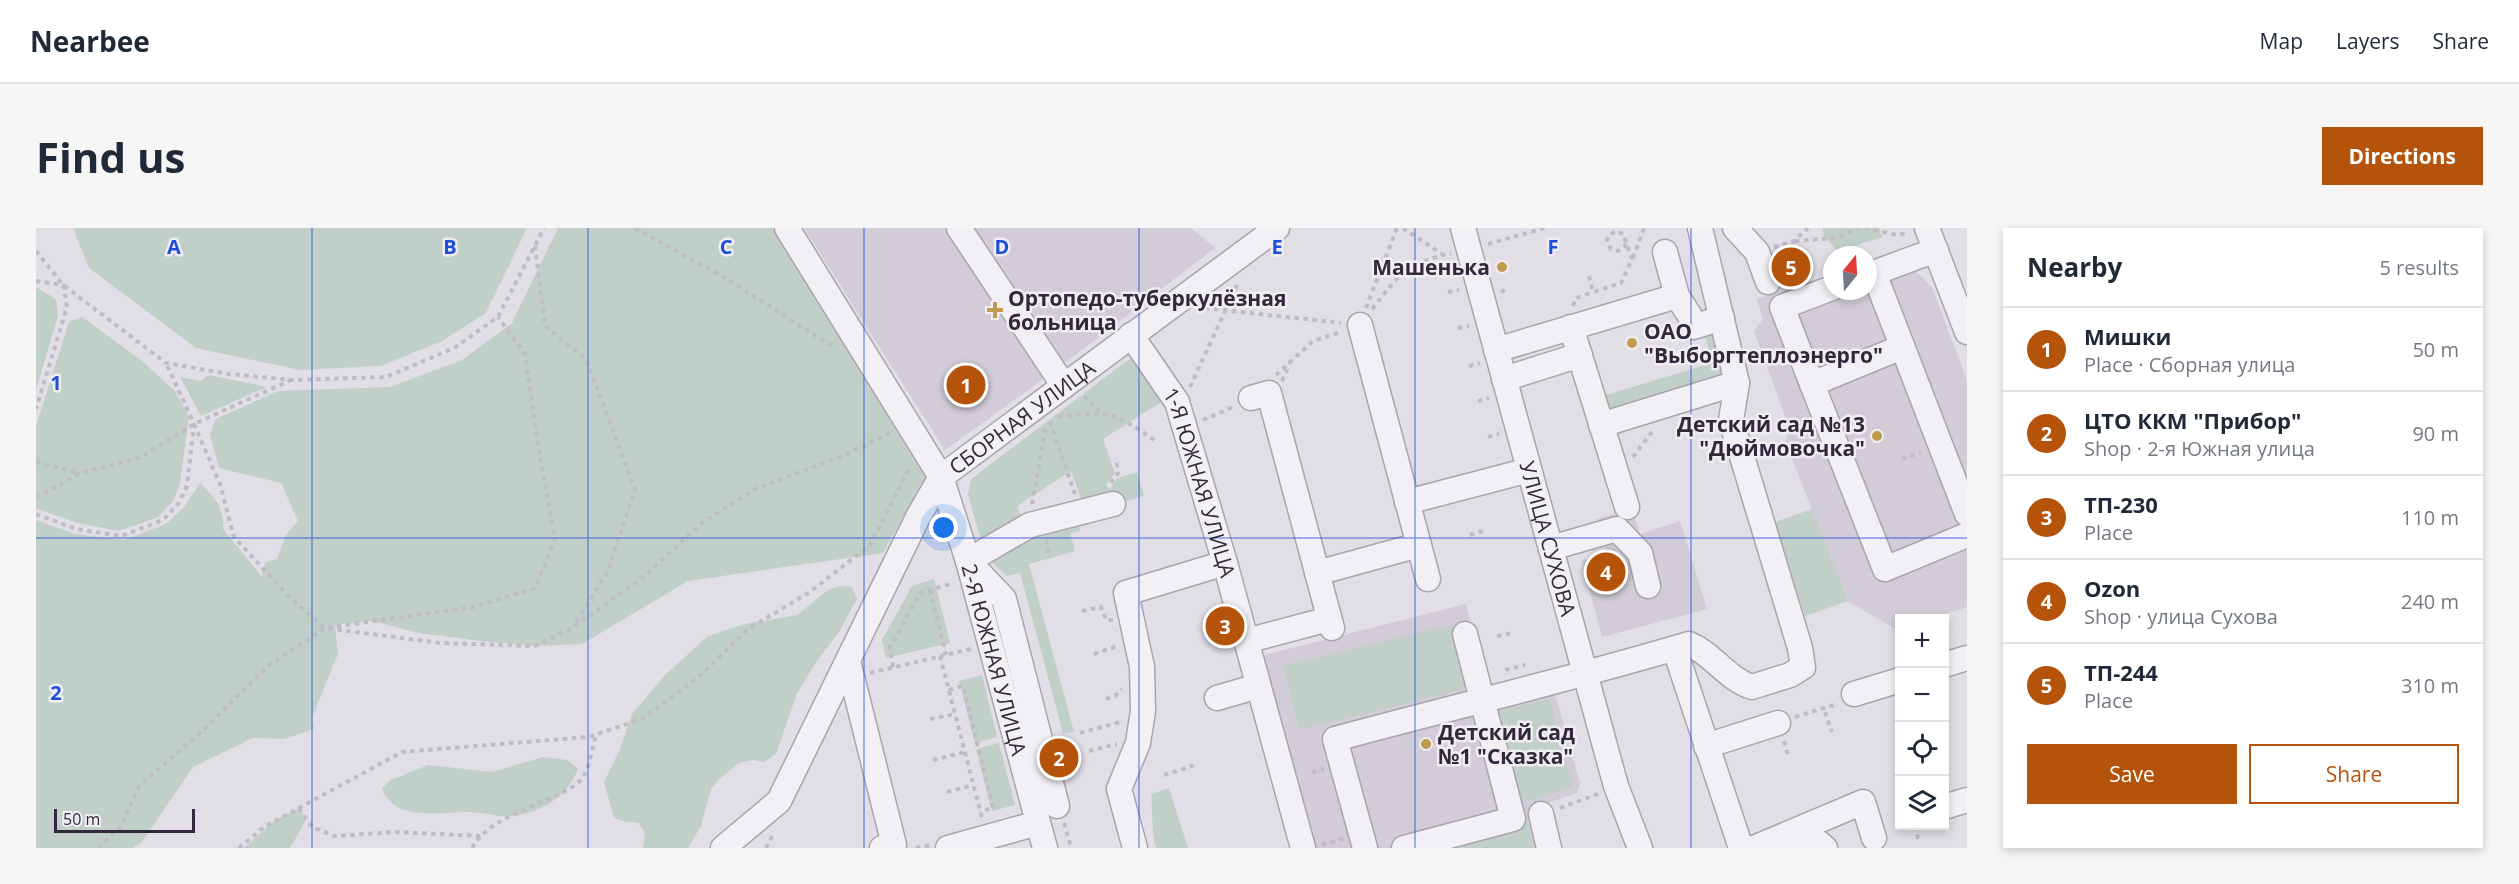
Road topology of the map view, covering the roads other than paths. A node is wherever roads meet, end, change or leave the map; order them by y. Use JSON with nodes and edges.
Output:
{"nodes":[{"id":1,"x":787,"y":228,"type":"edge"},
{"id":2,"x":959,"y":228,"type":"edge"},
{"id":3,"x":1463,"y":228,"type":"edge"},
{"id":4,"x":1700,"y":228,"type":"edge"},
{"id":5,"x":1735,"y":228,"type":"edge"},
{"id":6,"x":1912,"y":228,"type":"edge"},
{"id":7,"x":1268,"y":231,"type":"edge"},
{"id":8,"x":1931,"y":236,"type":"edge"},
{"id":9,"x":1665,"y":252,"type":"dead end"},
{"id":10,"x":1877,"y":270,"type":"edge"},
{"id":11,"x":1768,"y":282,"type":"dead end"},
{"id":12,"x":1877,"y":288,"type":"edge"},
{"id":13,"x":1823,"y":291,"type":"edge"},
{"id":14,"x":1677,"y":296,"type":"junction"},
{"id":15,"x":1722,"y":318,"type":"junction"},
{"id":16,"x":1360,"y":325,"type":"road end"},
{"id":17,"x":1571,"y":327,"type":"junction"},
{"id":18,"x":1967,"y":332,"type":"edge"},
{"id":19,"x":1131,"y":335,"type":"junction"},
{"id":20,"x":1902,"y":347,"type":"junction"},
{"id":21,"x":1580,"y":355,"type":"junction"},
{"id":22,"x":1490,"y":356,"type":"junction"},
{"id":23,"x":1737,"y":383,"type":"junction"},
{"id":24,"x":1812,"y":384,"type":"junction"},
{"id":25,"x":1498,"y":388,"type":"junction"},
{"id":26,"x":1072,"y":389,"type":"junction"},
{"id":27,"x":1251,"y":398,"type":"road end"},
{"id":28,"x":1601,"y":425,"type":"junction"},
{"id":29,"x":1529,"y":470,"type":"junction"},
{"id":30,"x":941,"y":477,"type":"junction"},
{"id":31,"x":1407,"y":502,"type":"junction"},
{"id":32,"x":1113,"y":504,"type":"dead end"},
{"id":33,"x":1627,"y":507,"type":"dead end"},
{"id":34,"x":1967,"y":514,"type":"edge"},
{"id":35,"x":1967,"y":535,"type":"edge"},
{"id":36,"x":1419,"y":545,"type":"junction"},
{"id":37,"x":1551,"y":548,"type":"junction"},
{"id":38,"x":968,"y":561,"type":"junction"},
{"id":39,"x":1225,"y":563,"type":"junction"},
{"id":40,"x":1317,"y":573,"type":"junction"},
{"id":41,"x":1428,"y":579,"type":"dead end"},
{"id":42,"x":1648,"y":586,"type":"dead end"},
{"id":43,"x":1465,"y":634,"type":"dead end"},
{"id":44,"x":1246,"y":641,"type":"junction"},
{"id":45,"x":1967,"y":658,"type":"edge"},
{"id":46,"x":1679,"y":662,"type":"dead end"},
{"id":47,"x":1949,"y":663,"type":"edge"},
{"id":48,"x":853,"y":668,"type":"junction"},
{"id":49,"x":1585,"y":675,"type":"junction"},
{"id":50,"x":1895,"y":681,"type":"edge"},
{"id":51,"x":1258,"y":686,"type":"junction"},
{"id":52,"x":1218,"y":698,"type":"dead end"},
{"id":53,"x":1846,"y":699,"type":"road end"},
{"id":54,"x":1481,"y":700,"type":"junction"},
{"id":55,"x":1778,"y":723,"type":"dead end"},
{"id":56,"x":1706,"y":746,"type":"junction"},
{"id":57,"x":1967,"y":800,"type":"edge"},
{"id":58,"x":1949,"y":805,"type":"edge"},
{"id":59,"x":1057,"y":806,"type":"dead end"},
{"id":60,"x":1541,"y":814,"type":"road end"},
{"id":61,"x":1038,"y":823,"type":"junction"},
{"id":62,"x":1874,"y":838,"type":"dead end"},
{"id":63,"x":746,"y":840,"type":"edge"},
{"id":64,"x":723,"y":848,"type":"edge"},
{"id":65,"x":882,"y":848,"type":"edge"},
{"id":66,"x":948,"y":848,"type":"edge"},
{"id":67,"x":1046,"y":848,"type":"edge"},
{"id":68,"x":1135,"y":848,"type":"edge"},
{"id":69,"x":1303,"y":848,"type":"edge"},
{"id":70,"x":1365,"y":848,"type":"edge"},
{"id":71,"x":1404,"y":848,"type":"edge"},
{"id":72,"x":1550,"y":848,"type":"edge"},
{"id":73,"x":1640,"y":848,"type":"edge"},
{"id":74,"x":1741,"y":848,"type":"edge"},
{"id":75,"x":1754,"y":848,"type":"edge"},
{"id":76,"x":1796,"y":848,"type":"edge"},
{"id":77,"x":1825,"y":848,"type":"edge"}],
"edges":[{"from":1,"to":30,"type":"street","name":"2-Я ЮЖНАЯ УЛИЦА"},
{"from":2,"to":26,"type":"street"},
{"from":3,"to":22,"type":"street","name":"УЛИЦА СУХОВА"},
{"from":4,"to":15,"type":"street"},
{"from":5,"to":11,"type":"street"},
{"from":6,"to":8,"type":"street"},
{"from":7,"to":19,"type":"street","name":"СБОРНАЯ УЛИЦА"},
{"from":8,"to":10,"type":"street"},
{"from":8,"to":18,"type":"street"},
{"from":9,"to":14,"type":"street"},
{"from":12,"to":20,"type":"street"},
{"from":13,"to":24,"type":"street"},
{"from":14,"to":15,"type":"street"},
{"from":14,"to":17,"type":"street"},
{"from":15,"to":23,"type":"street"},
{"from":16,"to":31,"type":"street"},
{"from":17,"to":21,"type":"street"},
{"from":17,"to":22,"type":"street"},
{"from":19,"to":26,"type":"street","name":"СБОРНАЯ УЛИЦА"},
{"from":19,"to":39,"type":"street","name":"1-Я ЮЖНАЯ УЛИЦА"},
{"from":20,"to":24,"type":"street"},
{"from":20,"to":34,"type":"street"},
{"from":21,"to":25,"type":"street"},
{"from":21,"to":28,"type":"street"},
{"from":22,"to":25,"type":"street","name":"УЛИЦА СУХОВА"},
{"from":23,"to":28,"type":"street"},
{"from":23,"to":49,"type":"street"},
{"from":24,"to":35,"type":"street"},
{"from":25,"to":29,"type":"street","name":"УЛИЦА СУХОВА"},
{"from":26,"to":30,"type":"street","name":"СБОРНАЯ УЛИЦА"},
{"from":27,"to":40,"type":"street"},
{"from":28,"to":33,"type":"street"},
{"from":29,"to":31,"type":"street"},
{"from":29,"to":37,"type":"street","name":"УЛИЦА СУХОВА"},
{"from":30,"to":38,"type":"street","name":"2-Я ЮЖНАЯ УЛИЦА"},
{"from":30,"to":48,"type":"street","name":"СБОРНАЯ УЛИЦА"},
{"from":31,"to":36,"type":"street"},
{"from":32,"to":38,"type":"street"},
{"from":36,"to":40,"type":"street"},
{"from":36,"to":41,"type":"street"},
{"from":37,"to":42,"type":"street"},
{"from":37,"to":49,"type":"street","name":"УЛИЦА СУХОВА"},
{"from":38,"to":59,"type":"street"},
{"from":38,"to":61,"type":"street","name":"2-Я ЮЖНАЯ УЛИЦА"},
{"from":39,"to":44,"type":"street","name":"1-Я ЮЖНАЯ УЛИЦА"},
{"from":39,"to":68,"type":"street"},
{"from":40,"to":44,"type":"street"},
{"from":43,"to":54,"type":"street"},
{"from":44,"to":51,"type":"street","name":"1-Я ЮЖНАЯ УЛИЦА"},
{"from":45,"to":47,"type":"street"},
{"from":46,"to":56,"type":"street"},
{"from":48,"to":63,"type":"street","name":"СБОРНАЯ УЛИЦА"},
{"from":48,"to":65,"type":"street"},
{"from":49,"to":54,"type":"street"},
{"from":49,"to":73,"type":"street","name":"УЛИЦА СУХОВА"},
{"from":50,"to":53,"type":"street"},
{"from":51,"to":52,"type":"street"},
{"from":51,"to":69,"type":"street","name":"1-Я ЮЖНАЯ УЛИЦА"},
{"from":54,"to":70,"type":"street"},
{"from":54,"to":71,"type":"street"},
{"from":55,"to":56,"type":"street"},
{"from":56,"to":74,"type":"street"},
{"from":57,"to":58,"type":"street"},
{"from":60,"to":72,"type":"street"},
{"from":61,"to":66,"type":"street"},
{"from":61,"to":67,"type":"street","name":"2-Я ЮЖНАЯ УЛИЦА"},
{"from":62,"to":75,"type":"street"},
{"from":63,"to":64,"type":"street"},
{"from":76,"to":77,"type":"street"}]}
